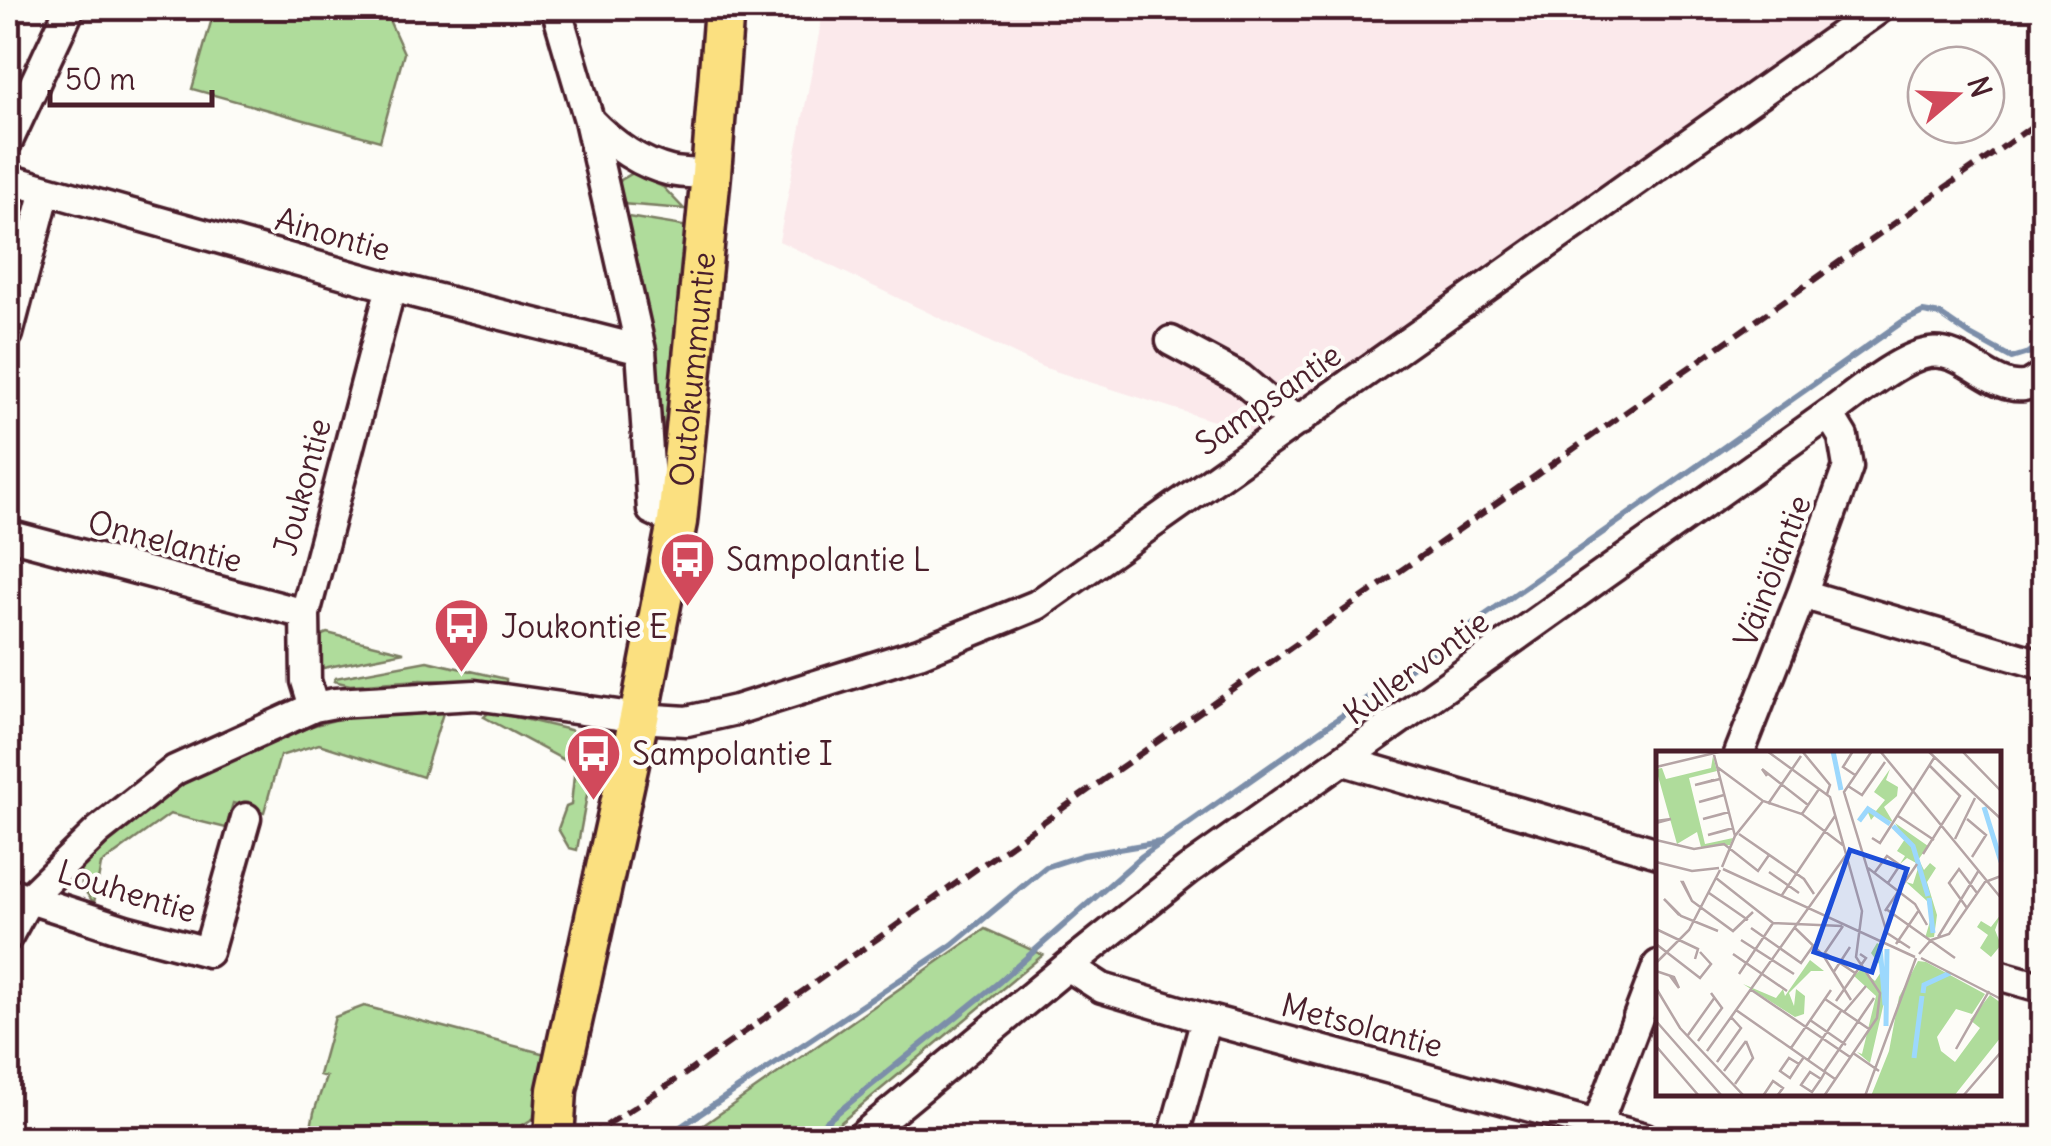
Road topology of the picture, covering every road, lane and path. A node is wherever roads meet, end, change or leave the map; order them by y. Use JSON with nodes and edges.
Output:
{"nodes":[{"id":1,"x":70,"y":8,"type":"edge"},
{"id":2,"x":556,"y":8,"type":"edge"},
{"id":3,"x":724,"y":8,"type":"edge"},
{"id":4,"x":1880,"y":8,"type":"edge"},
{"id":5,"x":589,"y":120,"type":"junction"},
{"id":6,"x":8,"y":141,"type":"edge"},
{"id":7,"x":711,"y":174,"type":"junction"},
{"id":8,"x":8,"y":179,"type":"edge"},
{"id":9,"x":46,"y":190,"type":"junction"},
{"id":10,"x":391,"y":287,"type":"junction"},
{"id":11,"x":8,"y":334,"type":"edge"},
{"id":12,"x":1172,"y":341,"type":"dead end"},
{"id":13,"x":641,"y":350,"type":"junction"},
{"id":14,"x":2044,"y":375,"type":"edge"},
{"id":15,"x":1828,"y":414,"type":"junction"},
{"id":16,"x":1300,"y":420,"type":"junction"},
{"id":17,"x":677,"y":522,"type":"junction"},
{"id":18,"x":8,"y":535,"type":"edge"},
{"id":19,"x":1802,"y":594,"type":"junction"},
{"id":20,"x":305,"y":614,"type":"junction"},
{"id":21,"x":2044,"y":665,"type":"edge"},
{"id":22,"x":314,"y":707,"type":"junction"},
{"id":23,"x":638,"y":718,"type":"junction"},
{"id":24,"x":1740,"y":751,"type":"edge"},
{"id":25,"x":1344,"y":761,"type":"junction"},
{"id":26,"x":246,"y":818,"type":"dead end"},
{"id":27,"x":1656,"y":852,"type":"edge"},
{"id":28,"x":18,"y":895,"type":"edge"},
{"id":29,"x":8,"y":936,"type":"edge"},
{"id":30,"x":1068,"y":966,"type":"junction"},
{"id":31,"x":1656,"y":971,"type":"edge"},
{"id":32,"x":2001,"y":976,"type":"edge"},
{"id":33,"x":2044,"y":988,"type":"edge"},
{"id":34,"x":1206,"y":1019,"type":"junction"},
{"id":35,"x":1596,"y":1132,"type":"edge"},
{"id":36,"x":554,"y":1138,"type":"edge"},
{"id":37,"x":860,"y":1138,"type":"edge"},
{"id":38,"x":1173,"y":1138,"type":"edge"},
{"id":39,"x":1644,"y":1138,"type":"edge"}],
"edges":[{"from":1,"to":6,"type":"street"},
{"from":2,"to":5,"type":"street"},
{"from":3,"to":7,"type":"main road","name":"Outokummuntie"},
{"from":4,"to":16,"type":"street","name":"Sampsantie"},
{"from":5,"to":7,"type":"street"},
{"from":5,"to":13,"type":"street"},
{"from":7,"to":17,"type":"main road","name":"Outokummuntie"},
{"from":8,"to":9,"type":"street","name":"Ainontie"},
{"from":9,"to":10,"type":"street","name":"Ainontie"},
{"from":9,"to":11,"type":"street"},
{"from":10,"to":13,"type":"street","name":"Ainontie"},
{"from":10,"to":20,"type":"street","name":"Joukontie"},
{"from":12,"to":16,"type":"street"},
{"from":13,"to":17,"type":"street"},
{"from":14,"to":15,"type":"street","name":"Kullervontie"},
{"from":15,"to":19,"type":"street","name":"Väinöläntie"},
{"from":15,"to":25,"type":"street","name":"Kullervontie"},
{"from":16,"to":23,"type":"street","name":"Sampsantie"},
{"from":17,"to":23,"type":"main road","name":"Outokummuntie"},
{"from":18,"to":20,"type":"street","name":"Onnelantie"},
{"from":19,"to":21,"type":"street"},
{"from":19,"to":24,"type":"street","name":"Väinöläntie"},
{"from":20,"to":22,"type":"street","name":"Joukontie"},
{"from":22,"to":23,"type":"street","name":"Sampsantie"},
{"from":22,"to":28,"type":"street","name":"Sampsantie"},
{"from":23,"to":36,"type":"main road","name":"Outokummuntie"},
{"from":25,"to":27,"type":"street"},
{"from":25,"to":30,"type":"street","name":"Kullervontie"},
{"from":26,"to":28,"type":"street","name":"Louhentie"},
{"from":28,"to":29,"type":"street","name":"Sampsantie"},
{"from":30,"to":34,"type":"street","name":"Metsolantie"},
{"from":30,"to":37,"type":"street","name":"Kullervontie"},
{"from":31,"to":35,"type":"street"},
{"from":32,"to":33,"type":"street"},
{"from":34,"to":35,"type":"street","name":"Metsolantie"},
{"from":34,"to":38,"type":"street"},
{"from":35,"to":39,"type":"street","name":"Metsolantie"}]}
